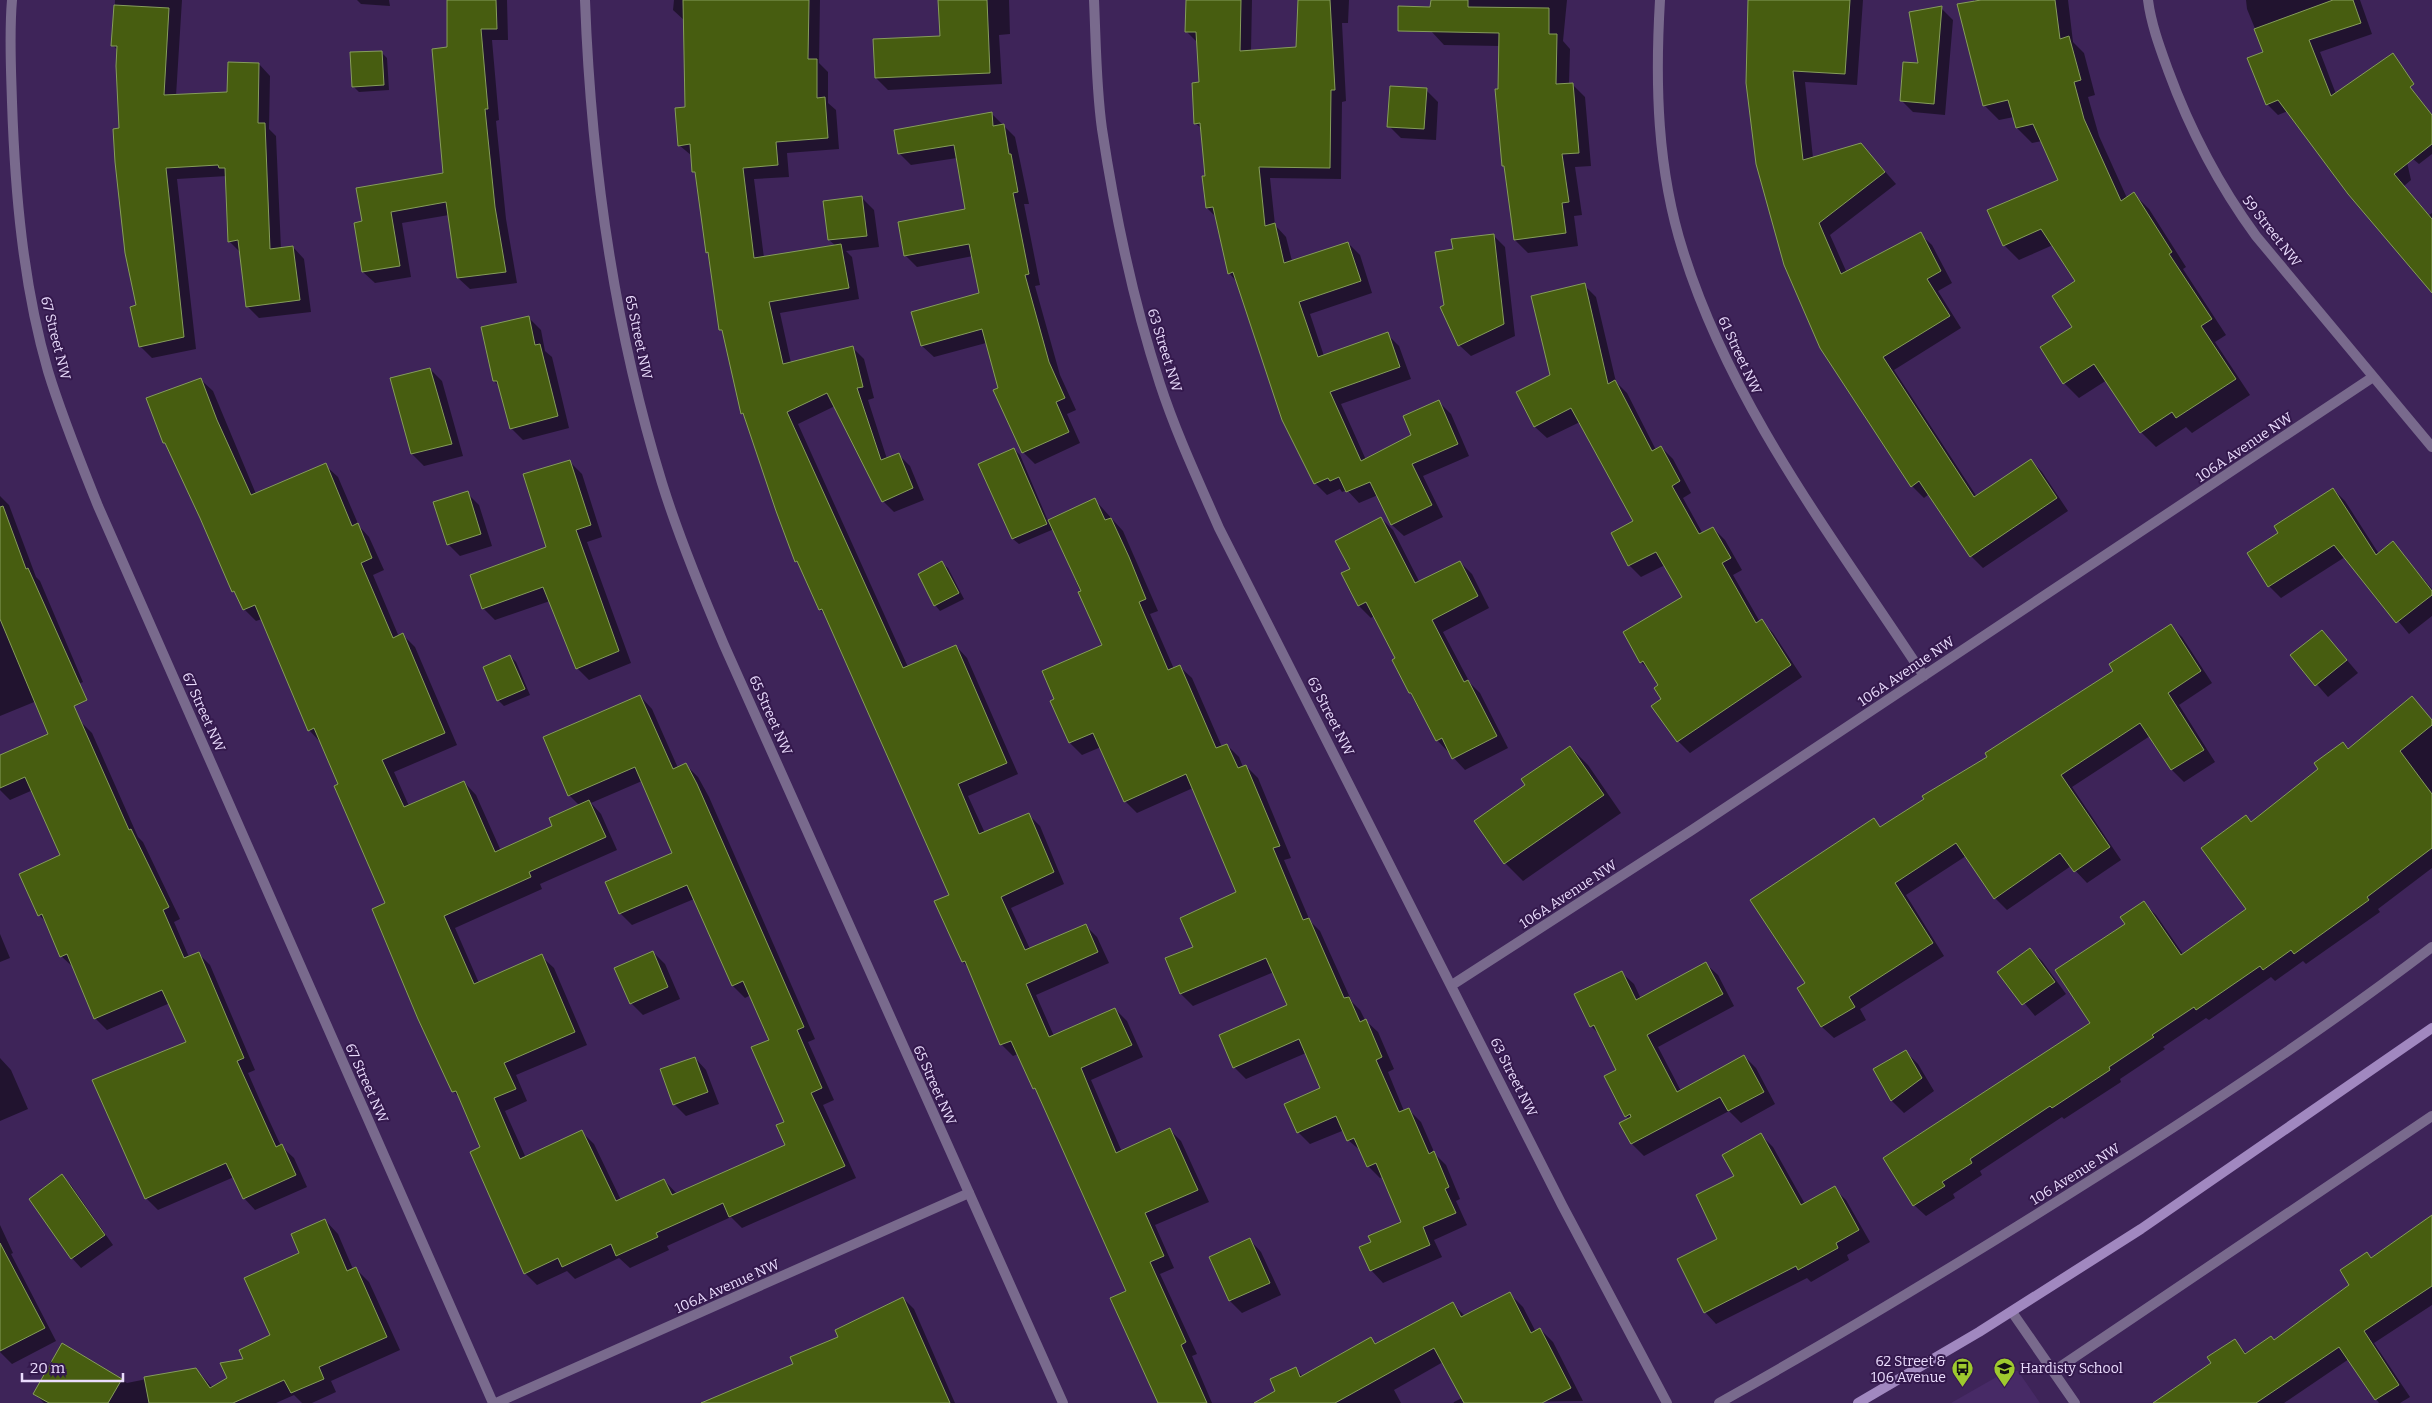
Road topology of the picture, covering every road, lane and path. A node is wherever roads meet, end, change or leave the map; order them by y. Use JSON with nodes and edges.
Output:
{"nodes":[{"id":1,"x":12,"y":0,"type":"edge"},
{"id":2,"x":585,"y":0,"type":"edge"},
{"id":3,"x":1094,"y":0,"type":"edge"},
{"id":4,"x":1660,"y":0,"type":"edge"},
{"id":5,"x":2148,"y":0,"type":"edge"},
{"id":6,"x":2373,"y":378,"type":"junction"},
{"id":7,"x":2432,"y":447,"type":"edge"},
{"id":8,"x":1924,"y":676,"type":"junction"},
{"id":9,"x":2432,"y":947,"type":"edge"},
{"id":10,"x":1452,"y":985,"type":"junction"},
{"id":11,"x":2432,"y":1028,"type":"edge"},
{"id":12,"x":2432,"y":1116,"type":"edge"},
{"id":13,"x":968,"y":1193,"type":"junction"},
{"id":14,"x":2012,"y":1312,"type":"junction"},
{"id":15,"x":2054,"y":1372,"type":"junction"},
{"id":16,"x":495,"y":1403,"type":"edge"},
{"id":17,"x":1063,"y":1403,"type":"edge"},
{"id":18,"x":1667,"y":1403,"type":"edge"},
{"id":19,"x":1719,"y":1403,"type":"edge"},
{"id":20,"x":1858,"y":1403,"type":"edge"},
{"id":21,"x":2075,"y":1403,"type":"edge"}],
"edges":[{"from":1,"to":16,"type":"street","name":"67 Street NW"},
{"from":2,"to":13,"type":"street","name":"65 Street NW"},
{"from":3,"to":10,"type":"street","name":"63 Street NW"},
{"from":4,"to":8,"type":"street","name":"61 Street NW"},
{"from":5,"to":6,"type":"street","name":"59 Street NW"},
{"from":6,"to":7,"type":"street","name":"59 Street NW"},
{"from":6,"to":8,"type":"street","name":"106A Avenue NW"},
{"from":8,"to":10,"type":"street","name":"106A Avenue NW"},
{"from":9,"to":19,"type":"street","name":"106 Avenue NW"},
{"from":10,"to":18,"type":"street","name":"63 Street NW"},
{"from":11,"to":14,"type":"main road"},
{"from":12,"to":15,"type":"street"},
{"from":13,"to":16,"type":"street","name":"106A Avenue NW"},
{"from":13,"to":17,"type":"street","name":"65 Street NW"},
{"from":14,"to":15,"type":"street"},
{"from":14,"to":20,"type":"main road"},
{"from":15,"to":21,"type":"street"}]}
